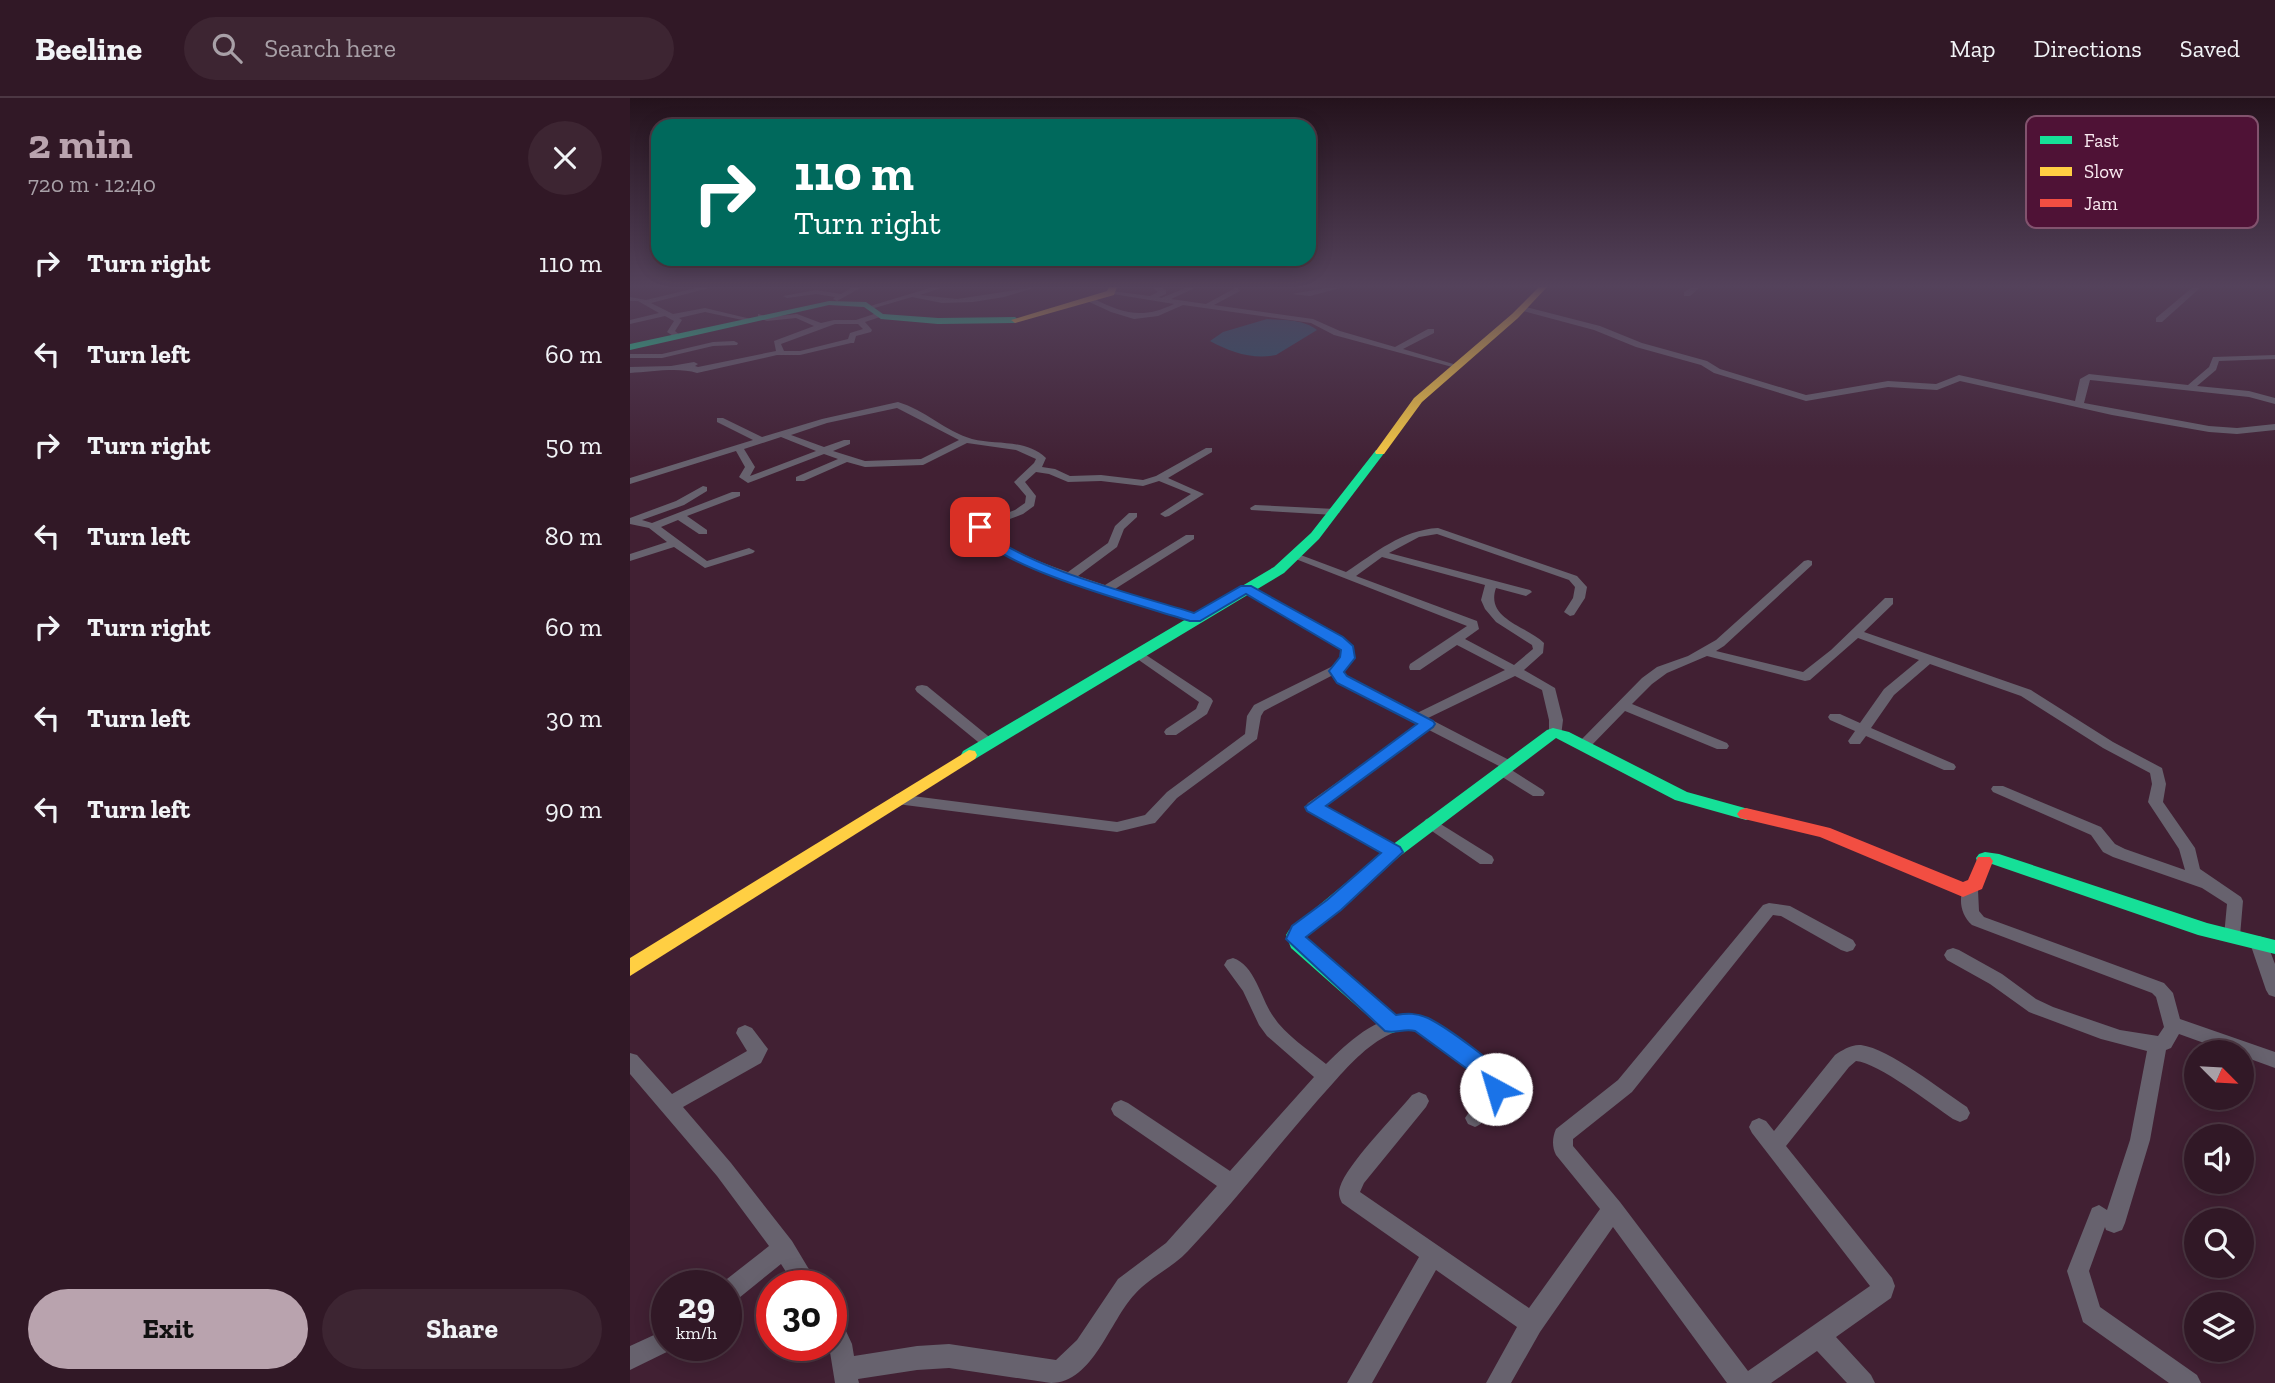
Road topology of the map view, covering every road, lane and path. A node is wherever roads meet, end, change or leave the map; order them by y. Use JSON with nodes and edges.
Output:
{"nodes":[{"id":1,"x":700,"y":347,"type":"edge"},
{"id":2,"x":828,"y":347,"type":"edge"},
{"id":3,"x":1385,"y":347,"type":"edge"},
{"id":4,"x":1401,"y":347,"type":"edge"},
{"id":5,"x":1478,"y":347,"type":"edge"},
{"id":6,"x":1646,"y":347,"type":"edge"},
{"id":7,"x":779,"y":348,"type":"joint"},
{"id":8,"x":634,"y":349,"type":"edge"},
{"id":9,"x":1395,"y":350,"type":"junction"},
{"id":10,"x":2275,"y":357,"type":"edge"},
{"id":11,"x":1456,"y":366,"type":"junction"},
{"id":12,"x":630,"y":370,"type":"edge"},
{"id":13,"x":2191,"y":387,"type":"junction"},
{"id":14,"x":2275,"y":401,"type":"edge"},
{"id":15,"x":2079,"y":404,"type":"junction"},
{"id":16,"x":720,"y":420,"type":"dead end"},
{"id":17,"x":2275,"y":426,"type":"edge"},
{"id":18,"x":781,"y":434,"type":"junction"},
{"id":19,"x":760,"y":440,"type":"junction"},
{"id":20,"x":966,"y":440,"type":"junction"},
{"id":21,"x":847,"y":442,"type":"dead end"},
{"id":22,"x":738,"y":446,"type":"junction"},
{"id":23,"x":1209,"y":450,"type":"dead end"},
{"id":24,"x":824,"y":451,"type":"junction"},
{"id":25,"x":846,"y":459,"type":"junction"},
{"id":26,"x":1034,"y":469,"type":"junction"},
{"id":27,"x":649,"y":475,"type":"junction"},
{"id":28,"x":1160,"y":478,"type":"junction"},
{"id":29,"x":800,"y":479,"type":"dead end"},
{"id":30,"x":630,"y":481,"type":"edge"},
{"id":31,"x":704,"y":489,"type":"dead end"},
{"id":32,"x":630,"y":493,"type":"edge"},
{"id":33,"x":736,"y":494,"type":"dead end"},
{"id":34,"x":1255,"y":508,"type":"dead end"},
{"id":35,"x":1335,"y":512,"type":"junction"},
{"id":36,"x":1165,"y":514,"type":"dead end"},
{"id":37,"x":678,"y":515,"type":"junction"},
{"id":38,"x":1133,"y":515,"type":"dead end"},
{"id":39,"x":653,"y":526,"type":"junction"},
{"id":40,"x":703,"y":532,"type":"dead end"},
{"id":41,"x":1190,"y":537,"type":"dead end"},
{"id":42,"x":674,"y":542,"type":"junction"},
{"id":43,"x":750,"y":551,"type":"dead end"},
{"id":44,"x":1382,"y":554,"type":"junction"},
{"id":45,"x":1294,"y":556,"type":"junction"},
{"id":46,"x":630,"y":558,"type":"edge"},
{"id":47,"x":1808,"y":563,"type":"dead end"},
{"id":48,"x":1349,"y":575,"type":"junction"},
{"id":49,"x":1069,"y":577,"type":"junction"},
{"id":50,"x":1492,"y":583,"type":"junction"},
{"id":51,"x":1108,"y":588,"type":"junction"},
{"id":52,"x":1246,"y":589,"type":"junction"},
{"id":53,"x":1526,"y":592,"type":"dead end"},
{"id":54,"x":1889,"y":601,"type":"dead end"},
{"id":55,"x":1570,"y":612,"type":"dead end"},
{"id":56,"x":1195,"y":618,"type":"junction"},
{"id":57,"x":1856,"y":633,"type":"junction"},
{"id":58,"x":1457,"y":640,"type":"junction"},
{"id":59,"x":1706,"y":652,"type":"junction"},
{"id":60,"x":1137,"y":653,"type":"junction"},
{"id":61,"x":1929,"y":658,"type":"junction"},
{"id":62,"x":1415,"y":667,"type":"dead end"},
{"id":63,"x":1338,"y":668,"type":"junction"},
{"id":64,"x":1516,"y":670,"type":"junction"},
{"id":65,"x":922,"y":689,"type":"dead end"},
{"id":66,"x":1623,"y":705,"type":"junction"},
{"id":67,"x":1835,"y":717,"type":"dead end"},
{"id":68,"x":1422,"y":721,"type":"junction"},
{"id":69,"x":1171,"y":732,"type":"dead end"},
{"id":70,"x":1556,"y":733,"type":"junction"},
{"id":71,"x":1858,"y":736,"type":"junction"},
{"id":72,"x":988,"y":743,"type":"junction"},
{"id":73,"x":1583,"y":746,"type":"junction"},
{"id":74,"x":1722,"y":747,"type":"dead end"},
{"id":75,"x":1505,"y":767,"type":"junction"},
{"id":76,"x":1949,"y":767,"type":"dead end"},
{"id":77,"x":1998,"y":789,"type":"dead end"},
{"id":78,"x":1538,"y":793,"type":"dead end"},
{"id":79,"x":897,"y":799,"type":"junction"},
{"id":80,"x":1431,"y":823,"type":"junction"},
{"id":81,"x":1394,"y":852,"type":"junction"},
{"id":82,"x":1486,"y":860,"type":"dead end"},
{"id":83,"x":2217,"y":887,"type":"junction"},
{"id":84,"x":1970,"y":890,"type":"junction"},
{"id":85,"x":2232,"y":936,"type":"junction"},
{"id":86,"x":1847,"y":945,"type":"dead end"},
{"id":87,"x":2267,"y":945,"type":"edge"},
{"id":88,"x":1953,"y":955,"type":"dead end"},
{"id":89,"x":1233,"y":965,"type":"dead end"},
{"id":90,"x":630,"y":968,"type":"edge"},
{"id":91,"x":2275,"y":990,"type":"edge"},
{"id":92,"x":1392,"y":1025,"type":"junction"},
{"id":93,"x":2173,"y":1027,"type":"junction"},
{"id":94,"x":745,"y":1033,"type":"dead end"},
{"id":95,"x":2157,"y":1045,"type":"junction"},
{"id":96,"x":630,"y":1060,"type":"edge"},
{"id":97,"x":2275,"y":1060,"type":"edge"},
{"id":98,"x":1326,"y":1077,"type":"junction"},
{"id":99,"x":1419,"y":1101,"type":"dead end"},
{"id":100,"x":670,"y":1105,"type":"junction"},
{"id":101,"x":1121,"y":1109,"type":"dead end"},
{"id":102,"x":1960,"y":1113,"type":"dead end"},
{"id":103,"x":1475,"y":1118,"type":"dead end"},
{"id":104,"x":1759,"y":1127,"type":"dead end"},
{"id":105,"x":1774,"y":1146,"type":"junction"},
{"id":106,"x":1231,"y":1184,"type":"junction"},
{"id":107,"x":1613,"y":1209,"type":"junction"},
{"id":108,"x":784,"y":1248,"type":"junction"},
{"id":109,"x":1432,"y":1255,"type":"junction"},
{"id":110,"x":798,"y":1270,"type":"edge"},
{"id":111,"x":742,"y":1281,"type":"edge"},
{"id":112,"x":1532,"y":1324,"type":"junction"},
{"id":113,"x":1819,"y":1336,"type":"junction"},
{"id":114,"x":651,"y":1348,"type":"edge"},
{"id":115,"x":630,"y":1358,"type":"edge"},
{"id":116,"x":846,"y":1376,"type":"edge"},
{"id":117,"x":1359,"y":1383,"type":"edge"},
{"id":118,"x":1498,"y":1383,"type":"edge"},
{"id":119,"x":1742,"y":1383,"type":"edge"},
{"id":120,"x":1751,"y":1383,"type":"edge"},
{"id":121,"x":1863,"y":1383,"type":"edge"},
{"id":122,"x":2189,"y":1383,"type":"edge"}],
"edges":[{"from":1,"to":8,"type":"street"},
{"from":2,"to":7,"type":"street"},
{"from":3,"to":9,"type":"street"},
{"from":4,"to":9,"type":"street"},
{"from":5,"to":11,"type":"street"},
{"from":6,"to":15,"type":"street"},
{"from":7,"to":12,"type":"street"},
{"from":9,"to":11,"type":"street"},
{"from":10,"to":13,"type":"street"},
{"from":11,"to":35,"type":"street"},
{"from":13,"to":14,"type":"street"},
{"from":13,"to":15,"type":"street"},
{"from":15,"to":17,"type":"street"},
{"from":16,"to":19,"type":"street"},
{"from":18,"to":19,"type":"street"},
{"from":18,"to":20,"type":"street"},
{"from":18,"to":24,"type":"street"},
{"from":19,"to":22,"type":"street"},
{"from":20,"to":25,"type":"street"},
{"from":20,"to":26,"type":"street"},
{"from":21,"to":24,"type":"street"},
{"from":22,"to":24,"type":"street"},
{"from":22,"to":27,"type":"street"},
{"from":23,"to":28,"type":"street"},
{"from":24,"to":25,"type":"street"},
{"from":25,"to":29,"type":"street"},
{"from":26,"to":28,"type":"street"},
{"from":26,"to":49,"type":"street"},
{"from":27,"to":30,"type":"street"},
{"from":27,"to":32,"type":"street"},
{"from":28,"to":36,"type":"street"},
{"from":31,"to":39,"type":"street"},
{"from":33,"to":37,"type":"street"},
{"from":34,"to":35,"type":"street"},
{"from":35,"to":45,"type":"street"},
{"from":37,"to":39,"type":"street"},
{"from":37,"to":40,"type":"street"},
{"from":38,"to":49,"type":"street"},
{"from":39,"to":42,"type":"street"},
{"from":41,"to":51,"type":"street"},
{"from":42,"to":43,"type":"street"},
{"from":42,"to":46,"type":"street"},
{"from":44,"to":48,"type":"street"},
{"from":44,"to":50,"type":"street"},
{"from":44,"to":55,"type":"street"},
{"from":45,"to":48,"type":"street"},
{"from":45,"to":52,"type":"street"},
{"from":47,"to":59,"type":"street"},
{"from":48,"to":58,"type":"street"},
{"from":49,"to":51,"type":"street"},
{"from":50,"to":53,"type":"street"},
{"from":50,"to":64,"type":"street"},
{"from":51,"to":56,"type":"street"},
{"from":52,"to":56,"type":"street"},
{"from":52,"to":63,"type":"street"},
{"from":54,"to":57,"type":"street"},
{"from":56,"to":60,"type":"street"},
{"from":57,"to":59,"type":"street"},
{"from":57,"to":61,"type":"street"},
{"from":58,"to":62,"type":"street"},
{"from":58,"to":64,"type":"street"},
{"from":59,"to":66,"type":"street"},
{"from":60,"to":69,"type":"street"},
{"from":60,"to":72,"type":"street"},
{"from":61,"to":71,"type":"street"},
{"from":61,"to":83,"type":"street"},
{"from":63,"to":68,"type":"street"},
{"from":63,"to":79,"type":"street"},
{"from":64,"to":68,"type":"street"},
{"from":64,"to":70,"type":"street"},
{"from":65,"to":72,"type":"street"},
{"from":66,"to":73,"type":"street"},
{"from":66,"to":74,"type":"street"},
{"from":67,"to":71,"type":"street"},
{"from":68,"to":75,"type":"street"},
{"from":68,"to":81,"type":"street"},
{"from":70,"to":73,"type":"street"},
{"from":70,"to":75,"type":"street"},
{"from":71,"to":76,"type":"street"},
{"from":72,"to":79,"type":"street"},
{"from":73,"to":84,"type":"street"},
{"from":75,"to":78,"type":"street"},
{"from":75,"to":80,"type":"street"},
{"from":77,"to":83,"type":"street"},
{"from":79,"to":90,"type":"street"},
{"from":80,"to":81,"type":"street"},
{"from":80,"to":82,"type":"street"},
{"from":81,"to":92,"type":"street"},
{"from":83,"to":85,"type":"street"},
{"from":84,"to":85,"type":"street"},
{"from":84,"to":93,"type":"street"},
{"from":85,"to":87,"type":"street"},
{"from":86,"to":107,"type":"street"},
{"from":87,"to":91,"type":"street"},
{"from":88,"to":95,"type":"street"},
{"from":89,"to":98,"type":"street"},
{"from":92,"to":98,"type":"street"},
{"from":92,"to":103,"type":"street"},
{"from":93,"to":95,"type":"street"},
{"from":93,"to":97,"type":"street"},
{"from":94,"to":100,"type":"street"},
{"from":95,"to":122,"type":"street"},
{"from":96,"to":100,"type":"street"},
{"from":98,"to":106,"type":"street"},
{"from":99,"to":109,"type":"street"},
{"from":100,"to":108,"type":"street"},
{"from":101,"to":106,"type":"street"},
{"from":102,"to":105,"type":"street"},
{"from":104,"to":105,"type":"street"},
{"from":105,"to":113,"type":"street"},
{"from":106,"to":116,"type":"street"},
{"from":107,"to":112,"type":"street"},
{"from":107,"to":119,"type":"street"},
{"from":108,"to":110,"type":"street"},
{"from":108,"to":111,"type":"street"},
{"from":109,"to":112,"type":"street"},
{"from":109,"to":117,"type":"street"},
{"from":112,"to":118,"type":"street"},
{"from":113,"to":120,"type":"street"},
{"from":113,"to":121,"type":"street"},
{"from":114,"to":115,"type":"street"}]}
